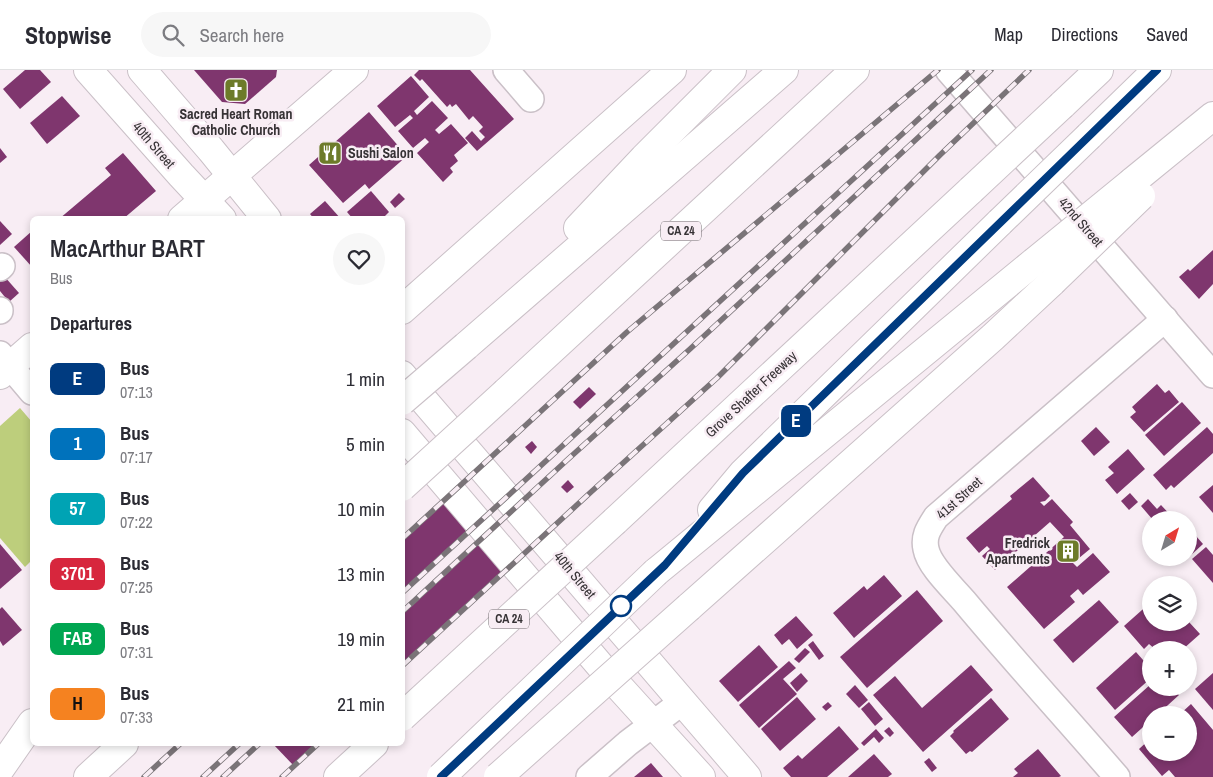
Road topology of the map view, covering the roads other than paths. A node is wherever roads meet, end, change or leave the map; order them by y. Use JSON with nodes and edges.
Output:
{"nodes":[{"id":1,"x":88,"y":70,"type":"edge"},
{"id":2,"x":142,"y":70,"type":"edge"},
{"id":3,"x":354,"y":70,"type":"edge"},
{"id":4,"x":506,"y":70,"type":"edge"},
{"id":5,"x":672,"y":70,"type":"edge"},
{"id":6,"x":732,"y":70,"type":"edge"},
{"id":7,"x":784,"y":70,"type":"edge"},
{"id":8,"x":855,"y":70,"type":"edge"},
{"id":9,"x":948,"y":70,"type":"edge"},
{"id":10,"x":1099,"y":70,"type":"edge"},
{"id":11,"x":1157,"y":70,"type":"edge"},
{"id":12,"x":531,"y":99,"type":"dead end"},
{"id":13,"x":1213,"y":116,"type":"edge"},
{"id":14,"x":1213,"y":125,"type":"edge"},
{"id":15,"x":232,"y":175,"type":"junction"},
{"id":16,"x":1137,"y":189,"type":"junction"},
{"id":17,"x":213,"y":209,"type":"edge"},
{"id":18,"x":191,"y":216,"type":"edge"},
{"id":19,"x":265,"y":216,"type":"edge"},
{"id":20,"x":412,"y":302,"type":"edge"},
{"id":21,"x":1165,"y":319,"type":"junction"},
{"id":22,"x":466,"y":346,"type":"junction"},
{"id":23,"x":30,"y":348,"type":"edge"},
{"id":24,"x":3,"y":365,"type":"edge"},
{"id":25,"x":1213,"y":375,"type":"edge"},
{"id":26,"x":405,"y":378,"type":"edge"},
{"id":27,"x":30,"y":390,"type":"edge"},
{"id":28,"x":405,"y":398,"type":"edge"},
{"id":29,"x":405,"y":437,"type":"edge"},
{"id":30,"x":405,"y":484,"type":"edge"},
{"id":31,"x":661,"y":569,"type":"junction"},
{"id":32,"x":682,"y":702,"type":"junction"},
{"id":33,"x":405,"y":714,"type":"edge"},
{"id":34,"x":30,"y":717,"type":"edge"},
{"id":35,"x":654,"y":723,"type":"junction"},
{"id":36,"x":30,"y":727,"type":"edge"},
{"id":37,"x":0,"y":743,"type":"edge"},
{"id":38,"x":122,"y":746,"type":"edge"},
{"id":39,"x":372,"y":746,"type":"edge"},
{"id":40,"x":0,"y":769,"type":"edge"},
{"id":41,"x":345,"y":771,"type":"edge"},
{"id":42,"x":88,"y":777,"type":"edge"},
{"id":43,"x":441,"y":777,"type":"edge"},
{"id":44,"x":498,"y":777,"type":"edge"},
{"id":45,"x":589,"y":777,"type":"edge"},
{"id":46,"x":701,"y":777,"type":"edge"},
{"id":47,"x":747,"y":777,"type":"edge"},
{"id":48,"x":1117,"y":777,"type":"edge"}],
"edges":[{"from":1,"to":17,"type":"main road","name":"40th Street"},
{"from":2,"to":15,"type":"main road"},
{"from":3,"to":15,"type":"main road"},
{"from":4,"to":12,"type":"street"},
{"from":5,"to":20,"type":"main road"},
{"from":6,"to":22,"type":"main road"},
{"from":7,"to":22,"type":"main road"},
{"from":8,"to":30,"type":"main road","number":"CA 24","bridge":true},
{"from":9,"to":21,"type":"street","name":"42nd Street"},
{"from":10,"to":33,"type":"main road","name":"Grove Shafter Freeway","number":"CA 24","bridge":true},
{"from":11,"to":31,"type":"main road","bridge":true},
{"from":13,"to":16,"type":"main road"},
{"from":14,"to":16,"type":"main road"},
{"from":15,"to":17,"type":"main road"},
{"from":15,"to":19,"type":"main road"},
{"from":16,"to":31,"type":"main road","bridge":true},
{"from":16,"to":44,"type":"main road","bridge":true},
{"from":17,"to":18,"type":"main road"},
{"from":21,"to":25,"type":"street","name":"42nd Street"},
{"from":21,"to":48,"type":"street","name":"41st Street"},
{"from":22,"to":28,"type":"main road","bridge":true},
{"from":23,"to":24,"type":"main road"},
{"from":24,"to":27,"type":"street"},
{"from":26,"to":32,"type":"main road","name":"40th Street"},
{"from":29,"to":35,"type":"main road"},
{"from":31,"to":43,"type":"main road","bridge":true},
{"from":32,"to":35,"type":"street"},
{"from":32,"to":47,"type":"main road","name":"40th Street"},
{"from":34,"to":37,"type":"main road"},
{"from":35,"to":45,"type":"street"},
{"from":35,"to":46,"type":"main road"},
{"from":36,"to":40,"type":"main road"},
{"from":38,"to":42,"type":"main road"},
{"from":39,"to":41,"type":"main road"}]}
